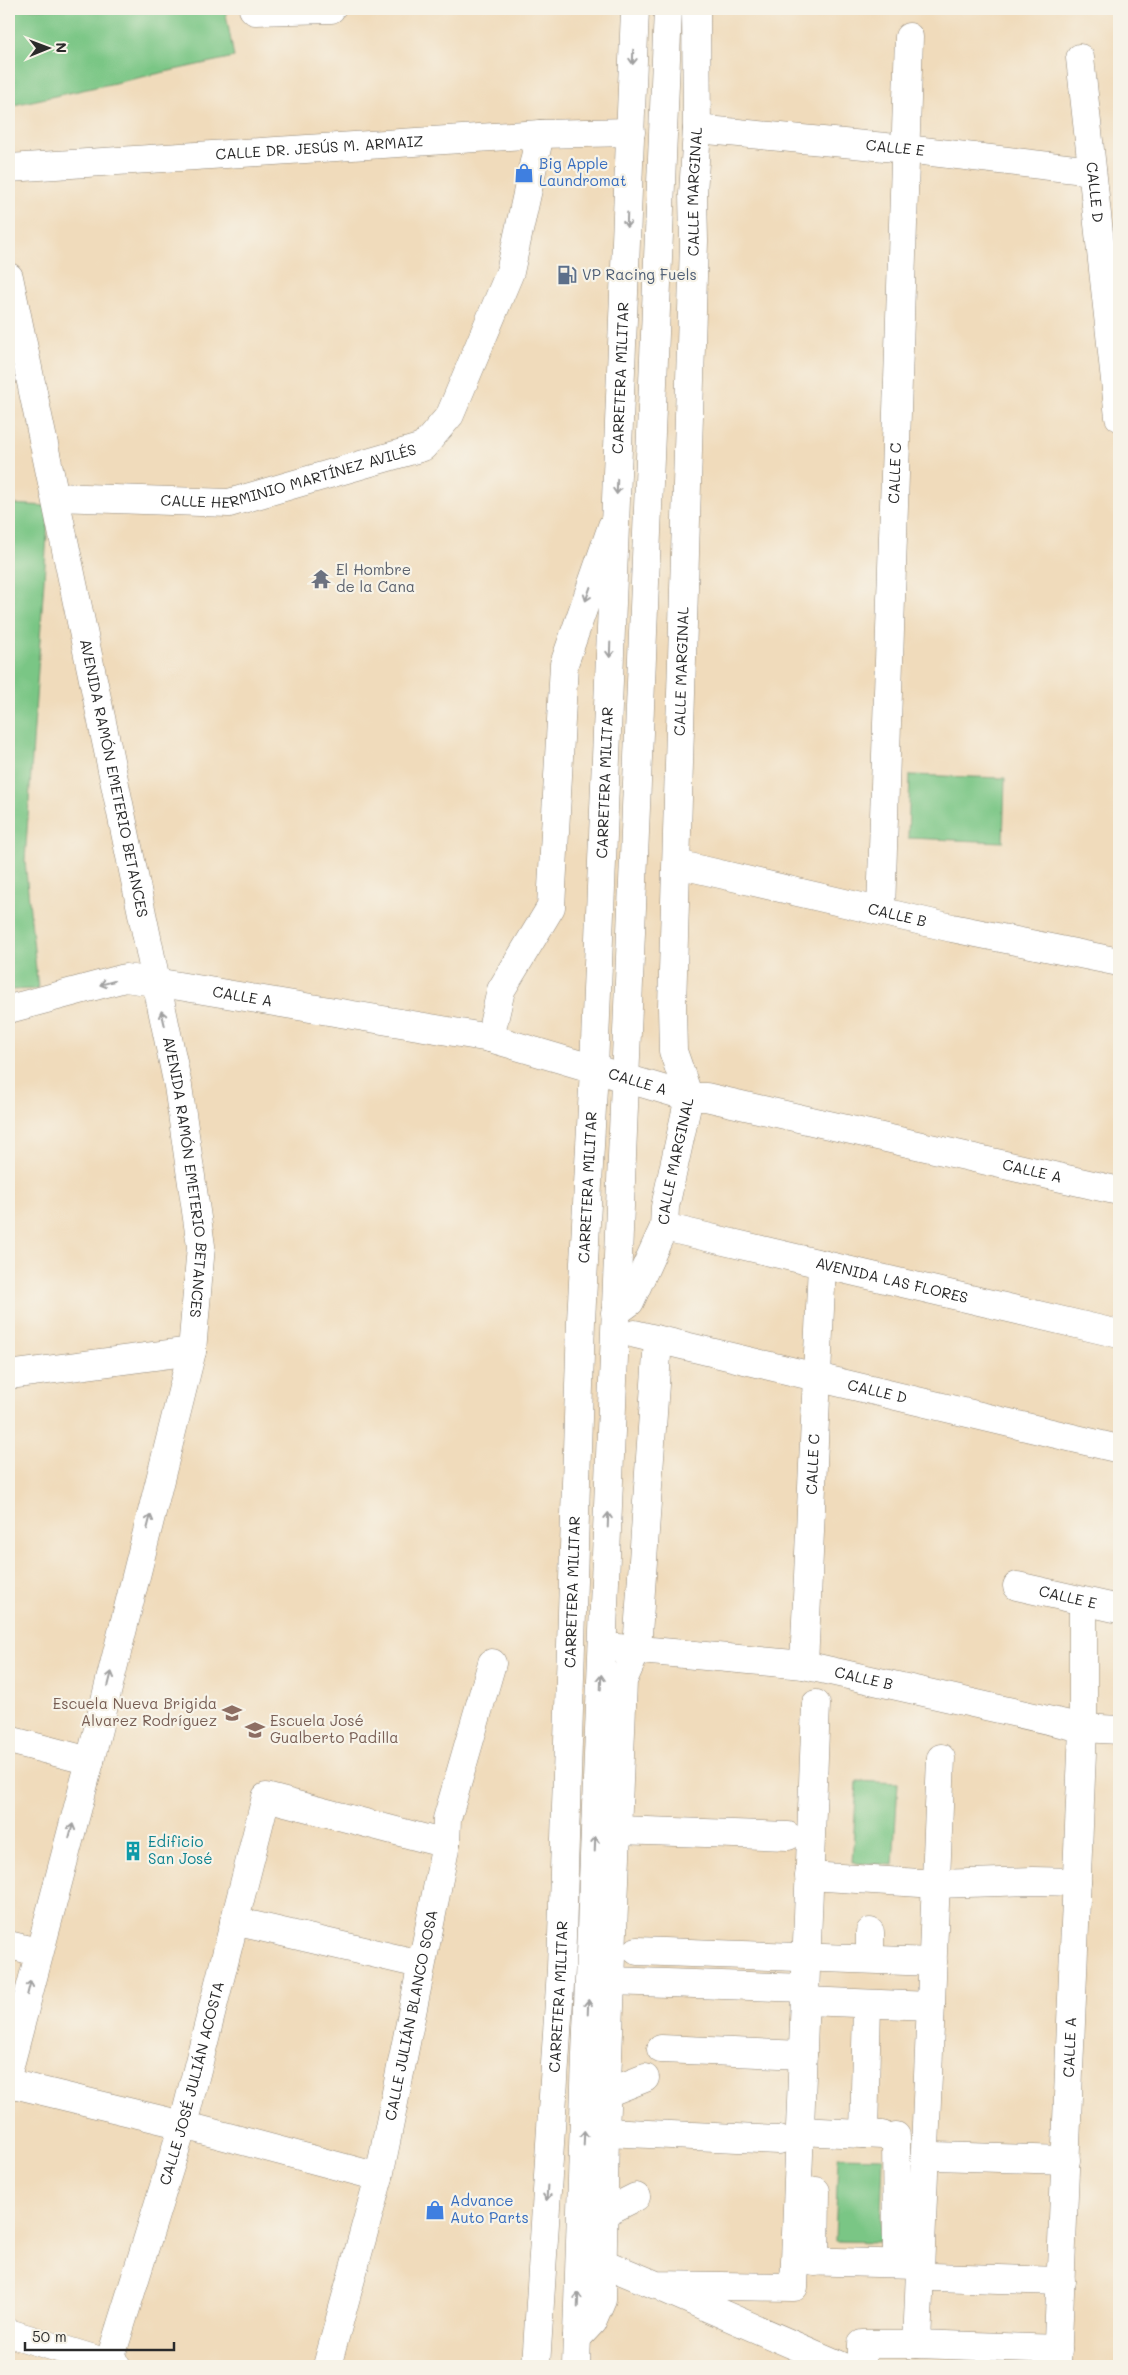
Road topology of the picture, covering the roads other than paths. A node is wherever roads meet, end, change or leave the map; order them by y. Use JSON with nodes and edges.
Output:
{"nodes":[{"id":1,"x":253,"y":9,"type":"edge"},
{"id":2,"x":331,"y":9,"type":"edge"},
{"id":3,"x":635,"y":9,"type":"edge"},
{"id":4,"x":668,"y":9,"type":"edge"},
{"id":5,"x":696,"y":9,"type":"edge"},
{"id":6,"x":909,"y":37,"type":"dead end"},
{"id":7,"x":1080,"y":58,"type":"dead end"},
{"id":8,"x":697,"y":129,"type":"junction"},
{"id":9,"x":631,"y":132,"type":"junction"},
{"id":10,"x":540,"y":134,"type":"junction"},
{"id":11,"x":906,"y":149,"type":"junction"},
{"id":12,"x":9,"y":168,"type":"edge"},
{"id":13,"x":1092,"y":171,"type":"junction"},
{"id":14,"x":9,"y":277,"type":"edge"},
{"id":15,"x":1119,"y":416,"type":"edge"},
{"id":16,"x":56,"y":497,"type":"junction"},
{"id":17,"x":616,"y":515,"type":"junction"},
{"id":18,"x":677,"y":864,"type":"junction"},
{"id":19,"x":881,"y":911,"type":"junction"},
{"id":20,"x":1119,"y":962,"type":"edge"},
{"id":21,"x":155,"y":982,"type":"junction"},
{"id":22,"x":9,"y":1009,"type":"edge"},
{"id":23,"x":490,"y":1038,"type":"junction"},
{"id":24,"x":594,"y":1068,"type":"junction"},
{"id":25,"x":627,"y":1078,"type":"junction"},
{"id":26,"x":689,"y":1097,"type":"junction"},
{"id":27,"x":1119,"y":1191,"type":"edge"},
{"id":28,"x":664,"y":1227,"type":"junction"},
{"id":29,"x":822,"y":1264,"type":"junction"},
{"id":30,"x":615,"y":1313,"type":"junction"},
{"id":31,"x":1119,"y":1334,"type":"edge"},
{"id":32,"x":192,"y":1351,"type":"junction"},
{"id":33,"x":9,"y":1375,"type":"edge"},
{"id":34,"x":815,"y":1377,"type":"junction"},
{"id":35,"x":1119,"y":1449,"type":"edge"},
{"id":36,"x":1017,"y":1586,"type":"dead end"},
{"id":37,"x":1083,"y":1602,"type":"junction"},
{"id":38,"x":1119,"y":1609,"type":"edge"},
{"id":39,"x":603,"y":1648,"type":"junction"},
{"id":40,"x":637,"y":1649,"type":"junction"},
{"id":41,"x":492,"y":1663,"type":"dead end"},
{"id":42,"x":804,"y":1665,"type":"junction"},
{"id":43,"x":816,"y":1704,"type":"dead end"},
{"id":44,"x":1083,"y":1728,"type":"junction"},
{"id":45,"x":1119,"y":1730,"type":"edge"},
{"id":46,"x":9,"y":1740,"type":"edge"},
{"id":47,"x":942,"y":1758,"type":"dead end"},
{"id":48,"x":90,"y":1761,"type":"junction"},
{"id":49,"x":618,"y":1830,"type":"junction"},
{"id":50,"x":788,"y":1836,"type":"dead end"},
{"id":51,"x":446,"y":1844,"type":"junction"},
{"id":52,"x":809,"y":1876,"type":"junction"},
{"id":53,"x":1077,"y":1882,"type":"junction"},
{"id":54,"x":936,"y":1884,"type":"junction"},
{"id":55,"x":234,"y":1921,"type":"junction"},
{"id":56,"x":870,"y":1932,"type":"dead end"},
{"id":57,"x":9,"y":1945,"type":"edge"},
{"id":58,"x":637,"y":1951,"type":"dead end"},
{"id":59,"x":38,"y":1952,"type":"junction"},
{"id":60,"x":806,"y":1957,"type":"junction"},
{"id":61,"x":870,"y":1959,"type":"junction"},
{"id":62,"x":933,"y":1962,"type":"junction"},
{"id":63,"x":420,"y":1964,"type":"junction"},
{"id":64,"x":612,"y":1981,"type":"junction"},
{"id":65,"x":805,"y":1995,"type":"junction"},
{"id":66,"x":867,"y":2005,"type":"junction"},
{"id":67,"x":931,"y":2006,"type":"junction"},
{"id":68,"x":661,"y":2049,"type":"dead end"},
{"id":69,"x":803,"y":2055,"type":"junction"},
{"id":70,"x":9,"y":2069,"type":"edge"},
{"id":71,"x":645,"y":2078,"type":"dead end"},
{"id":72,"x":9,"y":2083,"type":"edge"},
{"id":73,"x":607,"y":2094,"type":"junction"},
{"id":74,"x":183,"y":2125,"type":"junction"},
{"id":75,"x":605,"y":2132,"type":"junction"},
{"id":76,"x":799,"y":2134,"type":"junction"},
{"id":77,"x":864,"y":2134,"type":"junction"},
{"id":78,"x":896,"y":2136,"type":"junction"},
{"id":79,"x":930,"y":2147,"type":"junction"},
{"id":80,"x":1066,"y":2160,"type":"junction"},
{"id":81,"x":379,"y":2177,"type":"junction"},
{"id":82,"x":636,"y":2196,"type":"dead end"},
{"id":83,"x":604,"y":2212,"type":"junction"},
{"id":84,"x":805,"y":2261,"type":"junction"},
{"id":85,"x":603,"y":2263,"type":"junction"},
{"id":86,"x":917,"y":2268,"type":"junction"},
{"id":87,"x":1061,"y":2281,"type":"junction"},
{"id":88,"x":656,"y":2286,"type":"junction"},
{"id":89,"x":9,"y":2333,"type":"edge"},
{"id":90,"x":577,"y":2338,"type":"junction"},
{"id":91,"x":917,"y":2344,"type":"junction"},
{"id":92,"x":1058,"y":2358,"type":"edge"},
{"id":93,"x":111,"y":2365,"type":"edge"},
{"id":94,"x":327,"y":2366,"type":"edge"},
{"id":95,"x":536,"y":2366,"type":"edge"},
{"id":96,"x":576,"y":2366,"type":"edge"},
{"id":97,"x":842,"y":2366,"type":"edge"},
{"id":98,"x":862,"y":2366,"type":"edge"}],
"edges":[{"from":1,"to":2,"type":"street"},
{"from":3,"to":9,"type":"street","name":"CARRETERA MILITAR","one_way":true},
{"from":4,"to":25,"type":"street","name":"CARRETERA MILITAR"},
{"from":5,"to":8,"type":"street","name":"CALLE MARGINAL"},
{"from":6,"to":11,"type":"street","name":"CALLE C"},
{"from":7,"to":13,"type":"street","name":"CALLE D"},
{"from":8,"to":11,"type":"street","name":"CALLE E"},
{"from":8,"to":18,"type":"street","name":"CALLE MARGINAL"},
{"from":9,"to":10,"type":"street","name":"CALLE DR. JESÚS M. ARMAIZ"},
{"from":9,"to":17,"type":"street","name":"CARRETERA MILITAR","one_way":true},
{"from":10,"to":12,"type":"street","name":"CALLE DR. JESÚS M. ARMAIZ"},
{"from":10,"to":16,"type":"street","name":"CALLE HERMINIO MARTÍNEZ AVILÉS"},
{"from":11,"to":13,"type":"street","name":"CALLE E"},
{"from":11,"to":19,"type":"street","name":"CALLE C"},
{"from":13,"to":15,"type":"street","name":"CALLE D"},
{"from":14,"to":16,"type":"street","name":"AVENIDA RAMÓN EMETERIO BETANCES"},
{"from":16,"to":21,"type":"street","name":"AVENIDA RAMÓN EMETERIO BETANCES"},
{"from":17,"to":23,"type":"street","one_way":true},
{"from":17,"to":24,"type":"street","name":"CARRETERA MILITAR","one_way":true},
{"from":18,"to":19,"type":"street","name":"CALLE B"},
{"from":18,"to":26,"type":"street","name":"CALLE MARGINAL"},
{"from":19,"to":20,"type":"street","name":"CALLE B"},
{"from":21,"to":22,"type":"street","name":"CALLE A","one_way":true},
{"from":21,"to":23,"type":"street","name":"CALLE A"},
{"from":32,"to":21,"type":"street","name":"AVENIDA RAMÓN EMETERIO BETANCES","one_way":true},
{"from":23,"to":24,"type":"street","name":"CALLE A"},
{"from":24,"to":25,"type":"street","name":"CALLE A"},
{"from":24,"to":95,"type":"street","name":"CARRETERA MILITAR","one_way":true},
{"from":25,"to":26,"type":"street","name":"CALLE A"},
{"from":25,"to":30,"type":"street","name":"CARRETERA MILITAR"},
{"from":26,"to":27,"type":"street","name":"CALLE A"},
{"from":26,"to":28,"type":"street","name":"CALLE MARGINAL"},
{"from":28,"to":29,"type":"street","name":"AVENIDA LAS FLORES"},
{"from":28,"to":30,"type":"street","name":"CALLE MARGINAL"},
{"from":29,"to":31,"type":"street","name":"AVENIDA LAS FLORES"},
{"from":29,"to":34,"type":"street","name":"CALLE C"},
{"from":39,"to":30,"type":"street","name":"CARRETERA MILITAR","one_way":true},
{"from":32,"to":33,"type":"street"},
{"from":48,"to":32,"type":"street","name":"AVENIDA RAMÓN EMETERIO BETANCES","one_way":true},
{"from":34,"to":35,"type":"street","name":"CALLE D"},
{"from":34,"to":40,"type":"street","name":"CALLE D"},
{"from":34,"to":42,"type":"street","name":"CALLE C"},
{"from":36,"to":37,"type":"street","name":"CALLE E"},
{"from":37,"to":38,"type":"street","name":"CALLE E"},
{"from":37,"to":44,"type":"street","name":"CALLE A"},
{"from":39,"to":40,"type":"street","name":"CALLE B"},
{"from":90,"to":39,"type":"street","name":"CARRETERA MILITAR","one_way":true},
{"from":40,"to":42,"type":"street","name":"CALLE B"},
{"from":40,"to":49,"type":"street"},
{"from":41,"to":51,"type":"street","name":"CALLE JULIÁN BLANCO SOSA"},
{"from":42,"to":44,"type":"street","name":"CALLE B"},
{"from":43,"to":52,"type":"street"},
{"from":44,"to":45,"type":"street","name":"CALLE B"},
{"from":44,"to":53,"type":"street","name":"CALLE A"},
{"from":46,"to":48,"type":"street"},
{"from":47,"to":54,"type":"street"},
{"from":59,"to":48,"type":"street","name":"AVENIDA RAMÓN EMETERIO BETANCES","one_way":true},
{"from":49,"to":50,"type":"street"},
{"from":49,"to":64,"type":"street"},
{"from":51,"to":55,"type":"street","name":"CALLE JOSÉ JULIÁN ACOSTA"},
{"from":51,"to":63,"type":"street","name":"CALLE JULIÁN BLANCO SOSA"},
{"from":52,"to":54,"type":"street"},
{"from":52,"to":60,"type":"street"},
{"from":53,"to":54,"type":"street"},
{"from":53,"to":80,"type":"street","name":"CALLE A"},
{"from":54,"to":62,"type":"street"},
{"from":55,"to":63,"type":"street"},
{"from":55,"to":74,"type":"street","name":"CALLE JOSÉ JULIÁN ACOSTA"},
{"from":56,"to":61,"type":"street"},
{"from":57,"to":59,"type":"street"},
{"from":58,"to":60,"type":"street"},
{"from":70,"to":59,"type":"street","name":"AVENIDA RAMÓN EMETERIO BETANCES","one_way":true},
{"from":60,"to":61,"type":"street"},
{"from":60,"to":65,"type":"street"},
{"from":61,"to":62,"type":"street"},
{"from":62,"to":67,"type":"street"},
{"from":63,"to":81,"type":"street","name":"CALLE JULIÁN BLANCO SOSA"},
{"from":64,"to":65,"type":"street"},
{"from":64,"to":73,"type":"street"},
{"from":65,"to":66,"type":"street"},
{"from":65,"to":69,"type":"street"},
{"from":66,"to":67,"type":"street"},
{"from":66,"to":77,"type":"street"},
{"from":67,"to":79,"type":"street"},
{"from":68,"to":69,"type":"street"},
{"from":69,"to":76,"type":"street"},
{"from":71,"to":73,"type":"street"},
{"from":72,"to":74,"type":"street"},
{"from":73,"to":75,"type":"street"},
{"from":74,"to":81,"type":"street"},
{"from":74,"to":93,"type":"street","name":"CALLE JOSÉ JULIÁN ACOSTA"},
{"from":75,"to":76,"type":"street"},
{"from":75,"to":83,"type":"street"},
{"from":76,"to":77,"type":"street"},
{"from":76,"to":84,"type":"street"},
{"from":77,"to":78,"type":"street"},
{"from":78,"to":79,"type":"street"},
{"from":78,"to":86,"type":"street"},
{"from":79,"to":80,"type":"street"},
{"from":79,"to":86,"type":"street"},
{"from":80,"to":87,"type":"street","name":"CALLE A"},
{"from":81,"to":94,"type":"street","name":"CALLE JULIÁN BLANCO SOSA"},
{"from":82,"to":83,"type":"street"},
{"from":83,"to":85,"type":"street"},
{"from":84,"to":86,"type":"street"},
{"from":84,"to":88,"type":"street"},
{"from":85,"to":88,"type":"street"},
{"from":85,"to":90,"type":"street"},
{"from":86,"to":87,"type":"street"},
{"from":86,"to":91,"type":"street"},
{"from":87,"to":92,"type":"street","name":"CALLE A"},
{"from":88,"to":97,"type":"street"},
{"from":89,"to":93,"type":"street"},
{"from":90,"to":96,"type":"street","name":"CARRETERA MILITAR"},
{"from":91,"to":92,"type":"street"},
{"from":91,"to":98,"type":"street"}]}
